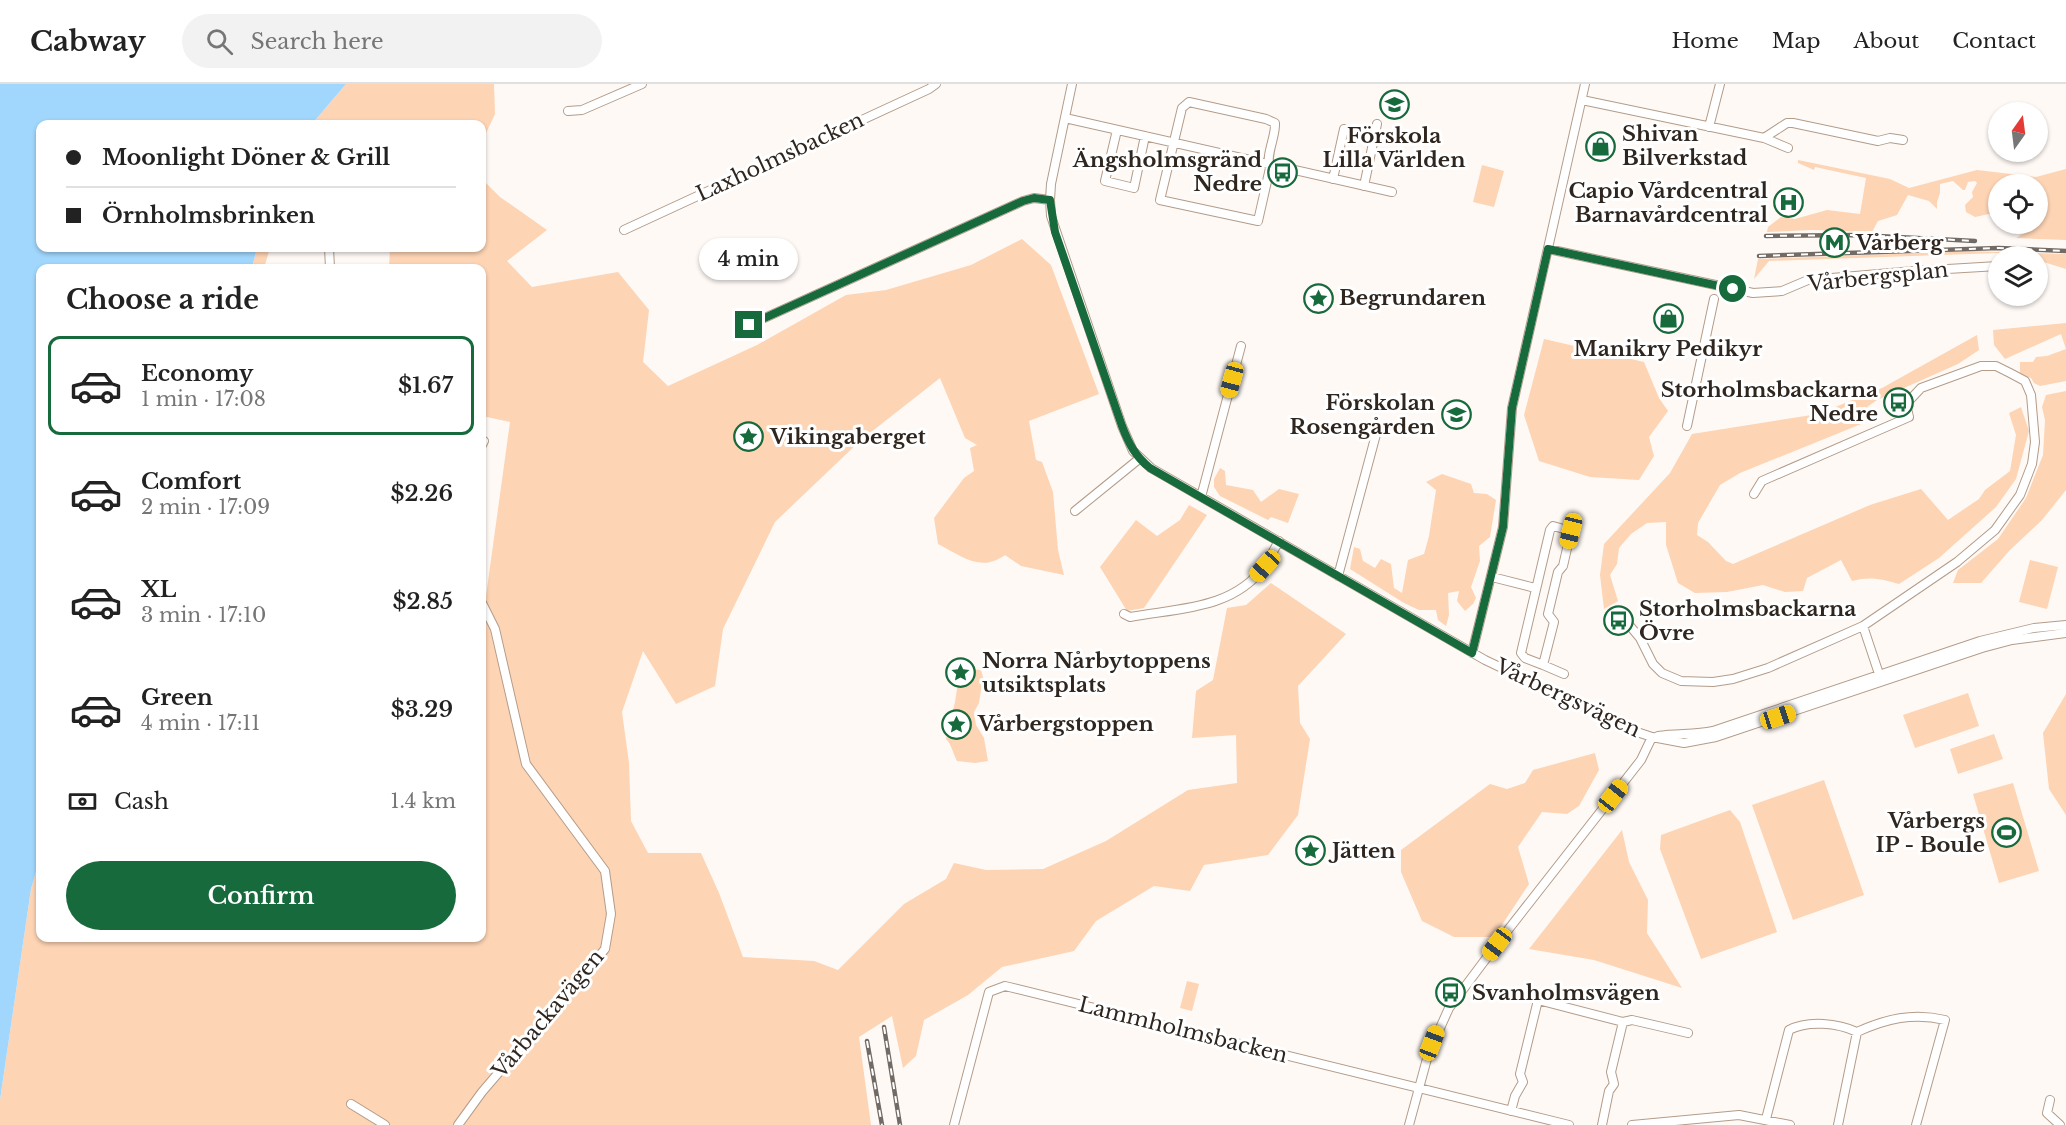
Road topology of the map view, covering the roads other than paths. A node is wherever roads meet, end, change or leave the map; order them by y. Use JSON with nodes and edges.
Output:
{"nodes":[{"id":1,"x":642,"y":84,"type":"edge"},
{"id":2,"x":936,"y":84,"type":"edge"},
{"id":3,"x":1072,"y":84,"type":"edge"},
{"id":4,"x":1585,"y":84,"type":"edge"},
{"id":5,"x":1720,"y":84,"type":"edge"},
{"id":6,"x":1582,"y":100,"type":"junction"},
{"id":7,"x":568,"y":111,"type":"dead end"},
{"id":8,"x":1065,"y":118,"type":"junction"},
{"id":9,"x":1377,"y":124,"type":"dead end"},
{"id":10,"x":1709,"y":127,"type":"junction"},
{"id":11,"x":1344,"y":129,"type":"dead end"},
{"id":12,"x":1117,"y":130,"type":"junction"},
{"id":13,"x":1145,"y":136,"type":"junction"},
{"id":14,"x":1764,"y":138,"type":"junction"},
{"id":15,"x":1903,"y":140,"type":"dead end"},
{"id":16,"x":1174,"y":142,"type":"junction"},
{"id":17,"x":1788,"y":148,"type":"dead end"},
{"id":18,"x":1268,"y":163,"type":"junction"},
{"id":19,"x":1333,"y":179,"type":"junction"},
{"id":20,"x":1364,"y":186,"type":"junction"},
{"id":21,"x":1392,"y":192,"type":"dead end"},
{"id":22,"x":1050,"y":200,"type":"junction"},
{"id":23,"x":624,"y":230,"type":"dead end"},
{"id":24,"x":1548,"y":249,"type":"junction"},
{"id":25,"x":1988,"y":268,"type":"edge"},
{"id":26,"x":1714,"y":299,"type":"dead end"},
{"id":27,"x":749,"y":325,"type":"dead end"},
{"id":28,"x":1241,"y":346,"type":"dead end"},
{"id":29,"x":1687,"y":426,"type":"dead end"},
{"id":30,"x":1378,"y":427,"type":"dead end"},
{"id":31,"x":1140,"y":459,"type":"junction"},
{"id":32,"x":1754,"y":494,"type":"dead end"},
{"id":33,"x":1201,"y":497,"type":"junction"},
{"id":34,"x":1075,"y":511,"type":"dead end"},
{"id":35,"x":1279,"y":542,"type":"junction"},
{"id":36,"x":1338,"y":576,"type":"junction"},
{"id":37,"x":1492,"y":577,"type":"junction"},
{"id":38,"x":1535,"y":588,"type":"junction"},
{"id":39,"x":486,"y":611,"type":"edge"},
{"id":40,"x":1622,"y":611,"type":"dead end"},
{"id":41,"x":1124,"y":614,"type":"dead end"},
{"id":42,"x":2066,"y":625,"type":"edge"},
{"id":43,"x":1863,"y":626,"type":"junction"},
{"id":44,"x":2066,"y":633,"type":"edge"},
{"id":45,"x":1472,"y":653,"type":"junction"},
{"id":46,"x":1543,"y":665,"type":"junction"},
{"id":47,"x":1564,"y":674,"type":"dead end"},
{"id":48,"x":1880,"y":678,"type":"junction"},
{"id":49,"x":1652,"y":737,"type":"junction"},
{"id":50,"x":1623,"y":1022,"type":"junction"},
{"id":51,"x":1857,"y":1032,"type":"junction"},
{"id":52,"x":1688,"y":1034,"type":"dead end"},
{"id":53,"x":1419,"y":1087,"type":"junction"},
{"id":54,"x":2050,"y":1100,"type":"dead end"},
{"id":55,"x":351,"y":1104,"type":"dead end"},
{"id":56,"x":1511,"y":1111,"type":"junction"},
{"id":57,"x":1766,"y":1119,"type":"junction"},
{"id":58,"x":385,"y":1125,"type":"edge"},
{"id":59,"x":458,"y":1125,"type":"edge"},
{"id":60,"x":954,"y":1125,"type":"edge"},
{"id":61,"x":1409,"y":1125,"type":"edge"},
{"id":62,"x":1569,"y":1125,"type":"edge"},
{"id":63,"x":1602,"y":1125,"type":"edge"},
{"id":64,"x":1632,"y":1125,"type":"edge"},
{"id":65,"x":1790,"y":1125,"type":"edge"},
{"id":66,"x":1838,"y":1125,"type":"edge"},
{"id":67,"x":1916,"y":1125,"type":"edge"},
{"id":68,"x":2060,"y":1125,"type":"edge"}],
"edges":[{"from":1,"to":7,"type":"street"},
{"from":2,"to":23,"type":"street","name":"Laxholmsbacken"},
{"from":3,"to":8,"type":"street","name":"Vårbergsvägen"},
{"from":4,"to":6,"type":"street"},
{"from":5,"to":10,"type":"street"},
{"from":6,"to":10,"type":"street"},
{"from":6,"to":24,"type":"street"},
{"from":8,"to":12,"type":"street"},
{"from":8,"to":22,"type":"street","name":"Vårbergsvägen"},
{"from":9,"to":20,"type":"street"},
{"from":10,"to":14,"type":"street"},
{"from":11,"to":19,"type":"street"},
{"from":12,"to":13,"type":"street"},
{"from":12,"to":13,"type":"street"},
{"from":13,"to":16,"type":"street"},
{"from":14,"to":15,"type":"street"},
{"from":14,"to":17,"type":"street"},
{"from":16,"to":18,"type":"street"},
{"from":16,"to":18,"type":"street"},
{"from":16,"to":18,"type":"street"},
{"from":18,"to":19,"type":"street"},
{"from":19,"to":20,"type":"street"},
{"from":20,"to":21,"type":"street"},
{"from":22,"to":27,"type":"street"},
{"from":22,"to":31,"type":"street","name":"Vårbergsvägen"},
{"from":24,"to":25,"type":"street","name":"Vårbergsplan"},
{"from":24,"to":37,"type":"street"},
{"from":26,"to":29,"type":"street"},
{"from":28,"to":33,"type":"street"},
{"from":30,"to":36,"type":"street"},
{"from":31,"to":33,"type":"street","name":"Vårbergsvägen"},
{"from":31,"to":34,"type":"street"},
{"from":32,"to":43,"type":"street"},
{"from":33,"to":35,"type":"street","name":"Vårbergsvägen"},
{"from":35,"to":36,"type":"street","name":"Vårbergsvägen"},
{"from":35,"to":41,"type":"street"},
{"from":36,"to":45,"type":"street","name":"Vårbergsvägen"},
{"from":37,"to":38,"type":"street"},
{"from":37,"to":45,"type":"street"},
{"from":38,"to":46,"type":"street"},
{"from":38,"to":46,"type":"street"},
{"from":39,"to":59,"type":"street","name":"Vårbackavägen"},
{"from":40,"to":43,"type":"street"},
{"from":42,"to":48,"type":"street","name":"Vårbergsvägen"},
{"from":43,"to":48,"type":"street"},
{"from":44,"to":48,"type":"street","name":"Vårbergsvägen"},
{"from":45,"to":49,"type":"street","name":"Vårbergsvägen"},
{"from":46,"to":47,"type":"street"},
{"from":48,"to":49,"type":"street","name":"Vårbergsvägen"},
{"from":49,"to":53,"type":"street"},
{"from":50,"to":52,"type":"street"},
{"from":50,"to":56,"type":"street"},
{"from":50,"to":63,"type":"street"},
{"from":51,"to":57,"type":"street"},
{"from":51,"to":66,"type":"street"},
{"from":51,"to":67,"type":"street"},
{"from":53,"to":56,"type":"street","name":"Lammholmsbacken"},
{"from":53,"to":60,"type":"street","name":"Lammholmsbacken"},
{"from":53,"to":61,"type":"street"},
{"from":54,"to":68,"type":"street"},
{"from":55,"to":58,"type":"street"},
{"from":56,"to":62,"type":"street","name":"Lammholmsbacken"},
{"from":57,"to":64,"type":"street"},
{"from":57,"to":65,"type":"street"}]}
